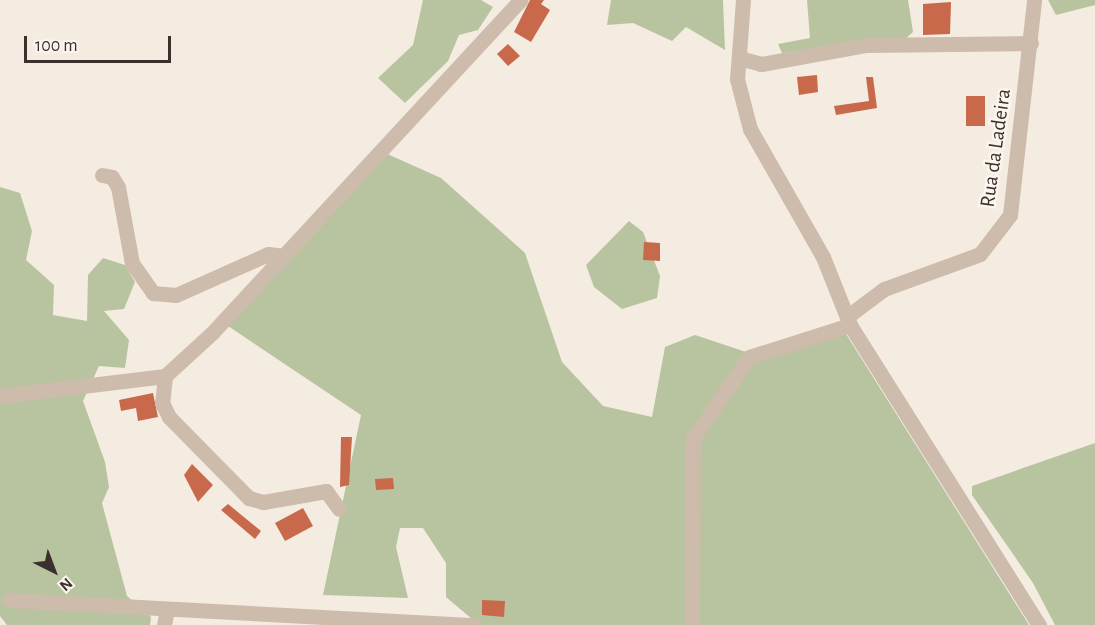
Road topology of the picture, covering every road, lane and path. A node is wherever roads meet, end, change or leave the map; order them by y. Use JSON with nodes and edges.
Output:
{"nodes":[{"id":1,"x":520,"y":0,"type":"edge"},
{"id":2,"x":743,"y":0,"type":"edge"},
{"id":3,"x":1034,"y":0,"type":"edge"},
{"id":4,"x":1031,"y":43,"type":"junction"},
{"id":5,"x":740,"y":58,"type":"junction"},
{"id":6,"x":102,"y":175,"type":"dead end"},
{"id":7,"x":284,"y":256,"type":"junction"},
{"id":8,"x":849,"y":320,"type":"junction"},
{"id":9,"x":165,"y":376,"type":"junction"},
{"id":10,"x":0,"y":396,"type":"edge"},
{"id":11,"x":339,"y":509,"type":"dead end"},
{"id":12,"x":10,"y":600,"type":"dead end"},
{"id":13,"x":166,"y":618,"type":"edge"},
{"id":14,"x":474,"y":625,"type":"edge"},
{"id":15,"x":692,"y":625,"type":"edge"},
{"id":16,"x":1039,"y":625,"type":"edge"}],
"edges":[{"from":1,"to":7,"type":"street"},
{"from":2,"to":5,"type":"street"},
{"from":3,"to":4,"type":"street","name":"Rua da Ladeira"},
{"from":4,"to":5,"type":"street"},
{"from":4,"to":8,"type":"street","name":"Rua da Ladeira"},
{"from":5,"to":8,"type":"street"},
{"from":6,"to":7,"type":"street"},
{"from":7,"to":9,"type":"street"},
{"from":8,"to":15,"type":"street","name":"Rua da Ladeira"},
{"from":8,"to":16,"type":"street"},
{"from":9,"to":10,"type":"street"},
{"from":9,"to":11,"type":"street"},
{"from":12,"to":13,"type":"street"},
{"from":13,"to":14,"type":"street"}]}
